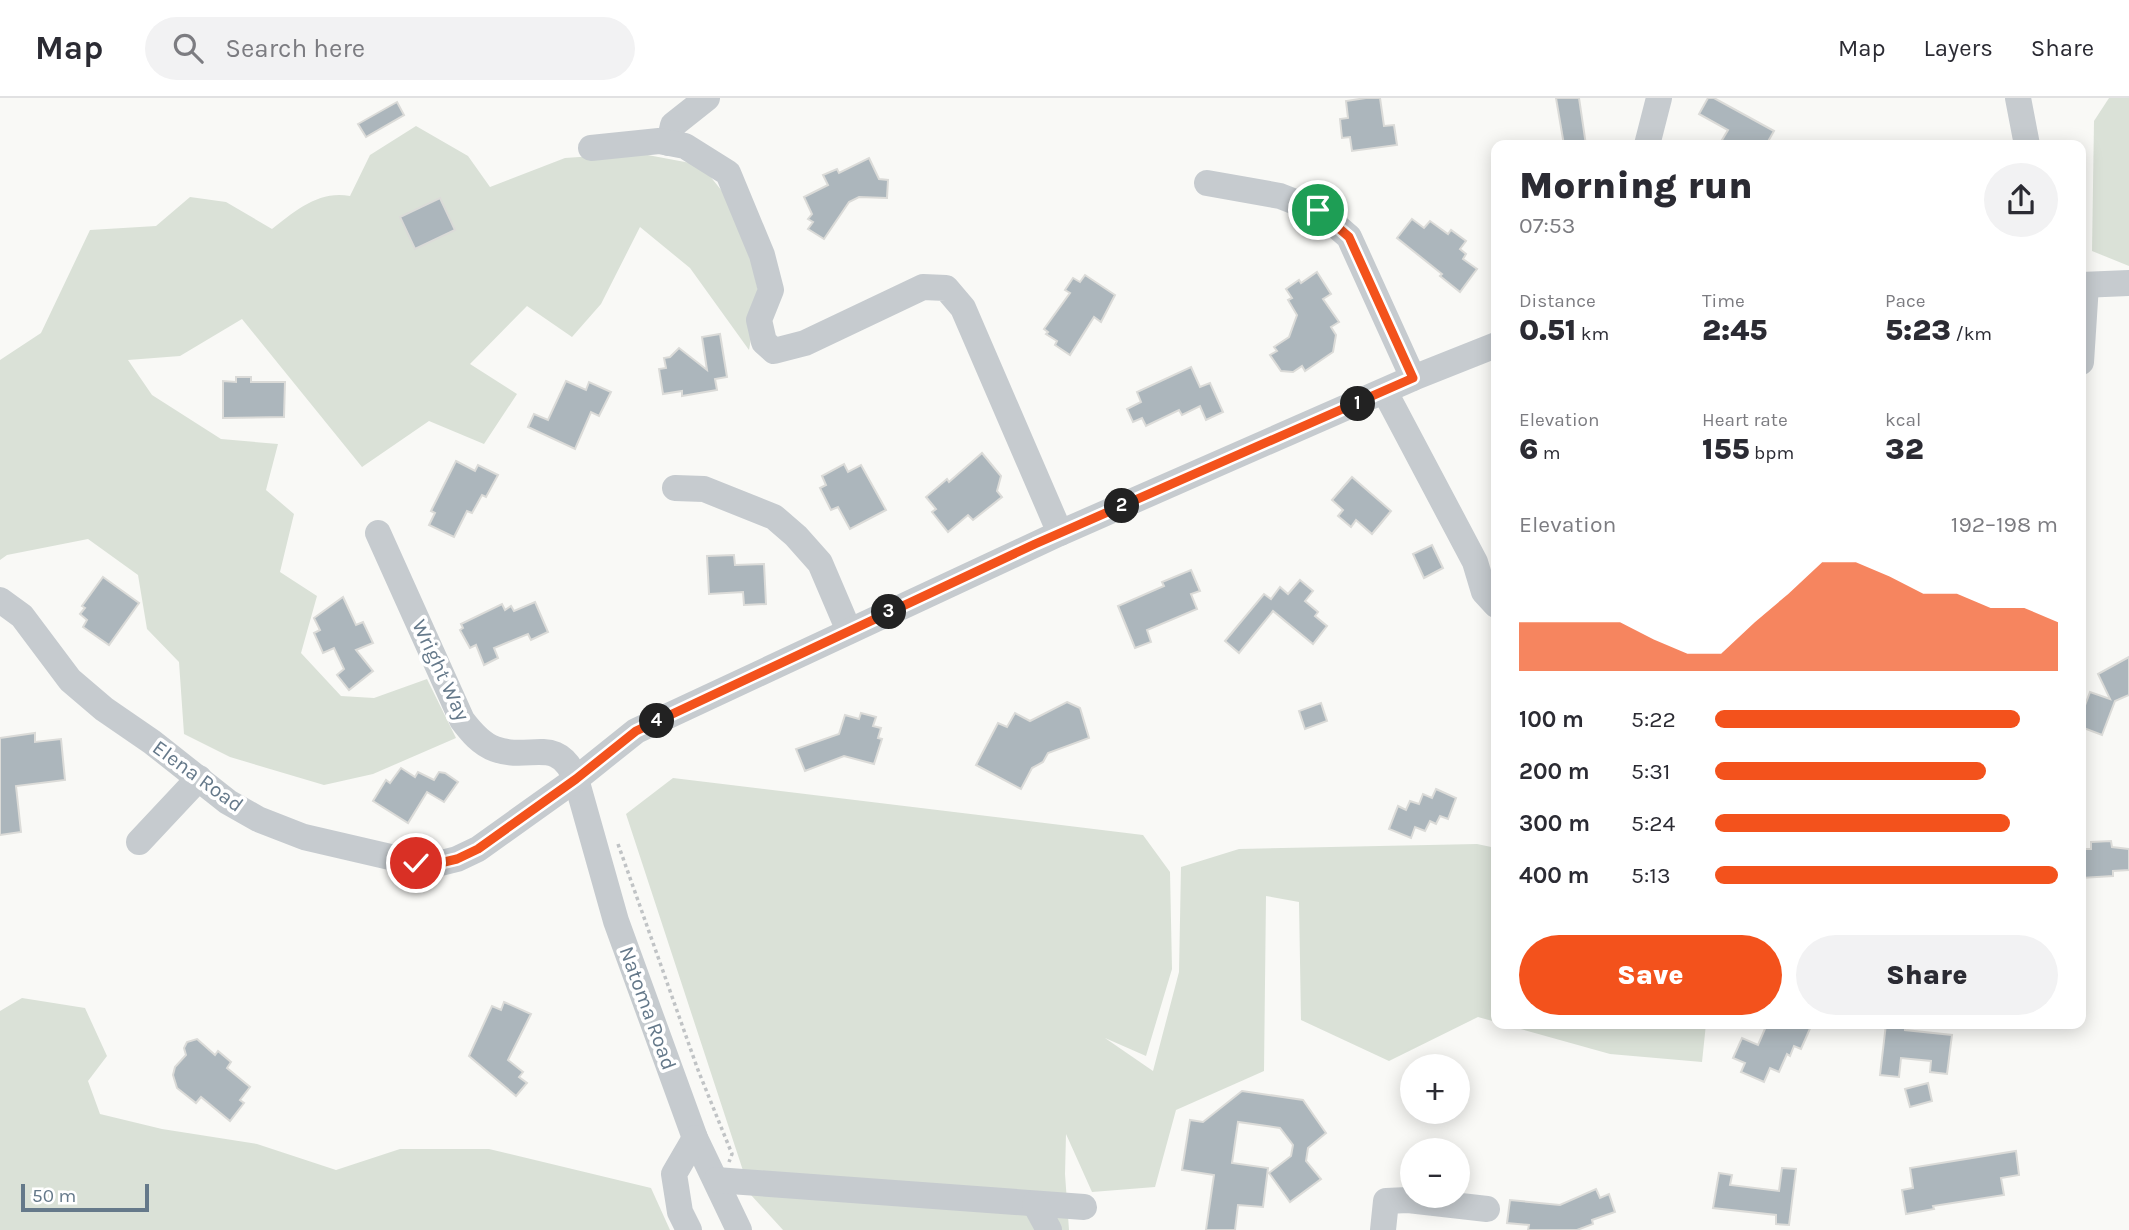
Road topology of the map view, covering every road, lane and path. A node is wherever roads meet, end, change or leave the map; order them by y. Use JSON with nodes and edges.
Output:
{"nodes":[{"id":1,"x":707,"y":98,"type":"edge"},
{"id":2,"x":1659,"y":98,"type":"edge"},
{"id":3,"x":2018,"y":98,"type":"edge"},
{"id":4,"x":1648,"y":140,"type":"edge"},
{"id":5,"x":2026,"y":140,"type":"edge"},
{"id":6,"x":669,"y":143,"type":"junction"},
{"id":7,"x":591,"y":148,"type":"dead end"},
{"id":8,"x":1207,"y":183,"type":"dead end"},
{"id":9,"x":2129,"y":284,"type":"edge"},
{"id":10,"x":2086,"y":285,"type":"edge"},
{"id":11,"x":1491,"y":347,"type":"edge"},
{"id":12,"x":1413,"y":378,"type":"junction"},
{"id":13,"x":1385,"y":392,"type":"junction"},
{"id":14,"x":675,"y":488,"type":"dead end"},
{"id":15,"x":378,"y":533,"type":"dead end"},
{"id":16,"x":1060,"y":533,"type":"junction"},
{"id":17,"x":0,"y":600,"type":"edge"},
{"id":18,"x":1491,"y":600,"type":"edge"},
{"id":19,"x":849,"y":631,"type":"junction"},
{"id":20,"x":199,"y":778,"type":"junction"},
{"id":21,"x":576,"y":779,"type":"junction"},
{"id":22,"x":615,"y":835,"type":"dead end"},
{"id":23,"x":139,"y":842,"type":"dead end"},
{"id":24,"x":695,"y":1138,"type":"junction"},
{"id":25,"x":720,"y":1180,"type":"junction"},
{"id":26,"x":1035,"y":1204,"type":"junction"},
{"id":27,"x":1083,"y":1207,"type":"dead end"},
{"id":28,"x":1487,"y":1209,"type":"dead end"},
{"id":29,"x":689,"y":1230,"type":"edge"},
{"id":30,"x":739,"y":1230,"type":"edge"},
{"id":31,"x":1049,"y":1230,"type":"edge"},
{"id":32,"x":1383,"y":1230,"type":"edge"}],
"edges":[{"from":1,"to":6,"type":"street"},
{"from":2,"to":4,"type":"street"},
{"from":3,"to":5,"type":"street"},
{"from":6,"to":7,"type":"street"},
{"from":6,"to":16,"type":"street"},
{"from":8,"to":12,"type":"street"},
{"from":9,"to":10,"type":"street"},
{"from":11,"to":12,"type":"street","name":"Elena Road"},
{"from":12,"to":13,"type":"street","name":"Elena Road"},
{"from":13,"to":16,"type":"street","name":"Elena Road"},
{"from":13,"to":18,"type":"street"},
{"from":14,"to":19,"type":"street"},
{"from":15,"to":21,"type":"street","name":"Wright Way"},
{"from":16,"to":19,"type":"street","name":"Elena Road"},
{"from":17,"to":20,"type":"street","name":"Elena Road"},
{"from":19,"to":21,"type":"street","name":"Elena Road"},
{"from":20,"to":21,"type":"street","name":"Elena Road"},
{"from":20,"to":23,"type":"street"},
{"from":21,"to":24,"type":"street","name":"Natoma Road"},
{"from":22,"to":25,"type":"path"},
{"from":24,"to":25,"type":"street","name":"Natoma Road"},
{"from":24,"to":29,"type":"street"},
{"from":25,"to":26,"type":"street"},
{"from":25,"to":30,"type":"street","name":"Natoma Road"},
{"from":26,"to":27,"type":"street"},
{"from":26,"to":31,"type":"street"},
{"from":28,"to":32,"type":"street"}]}
